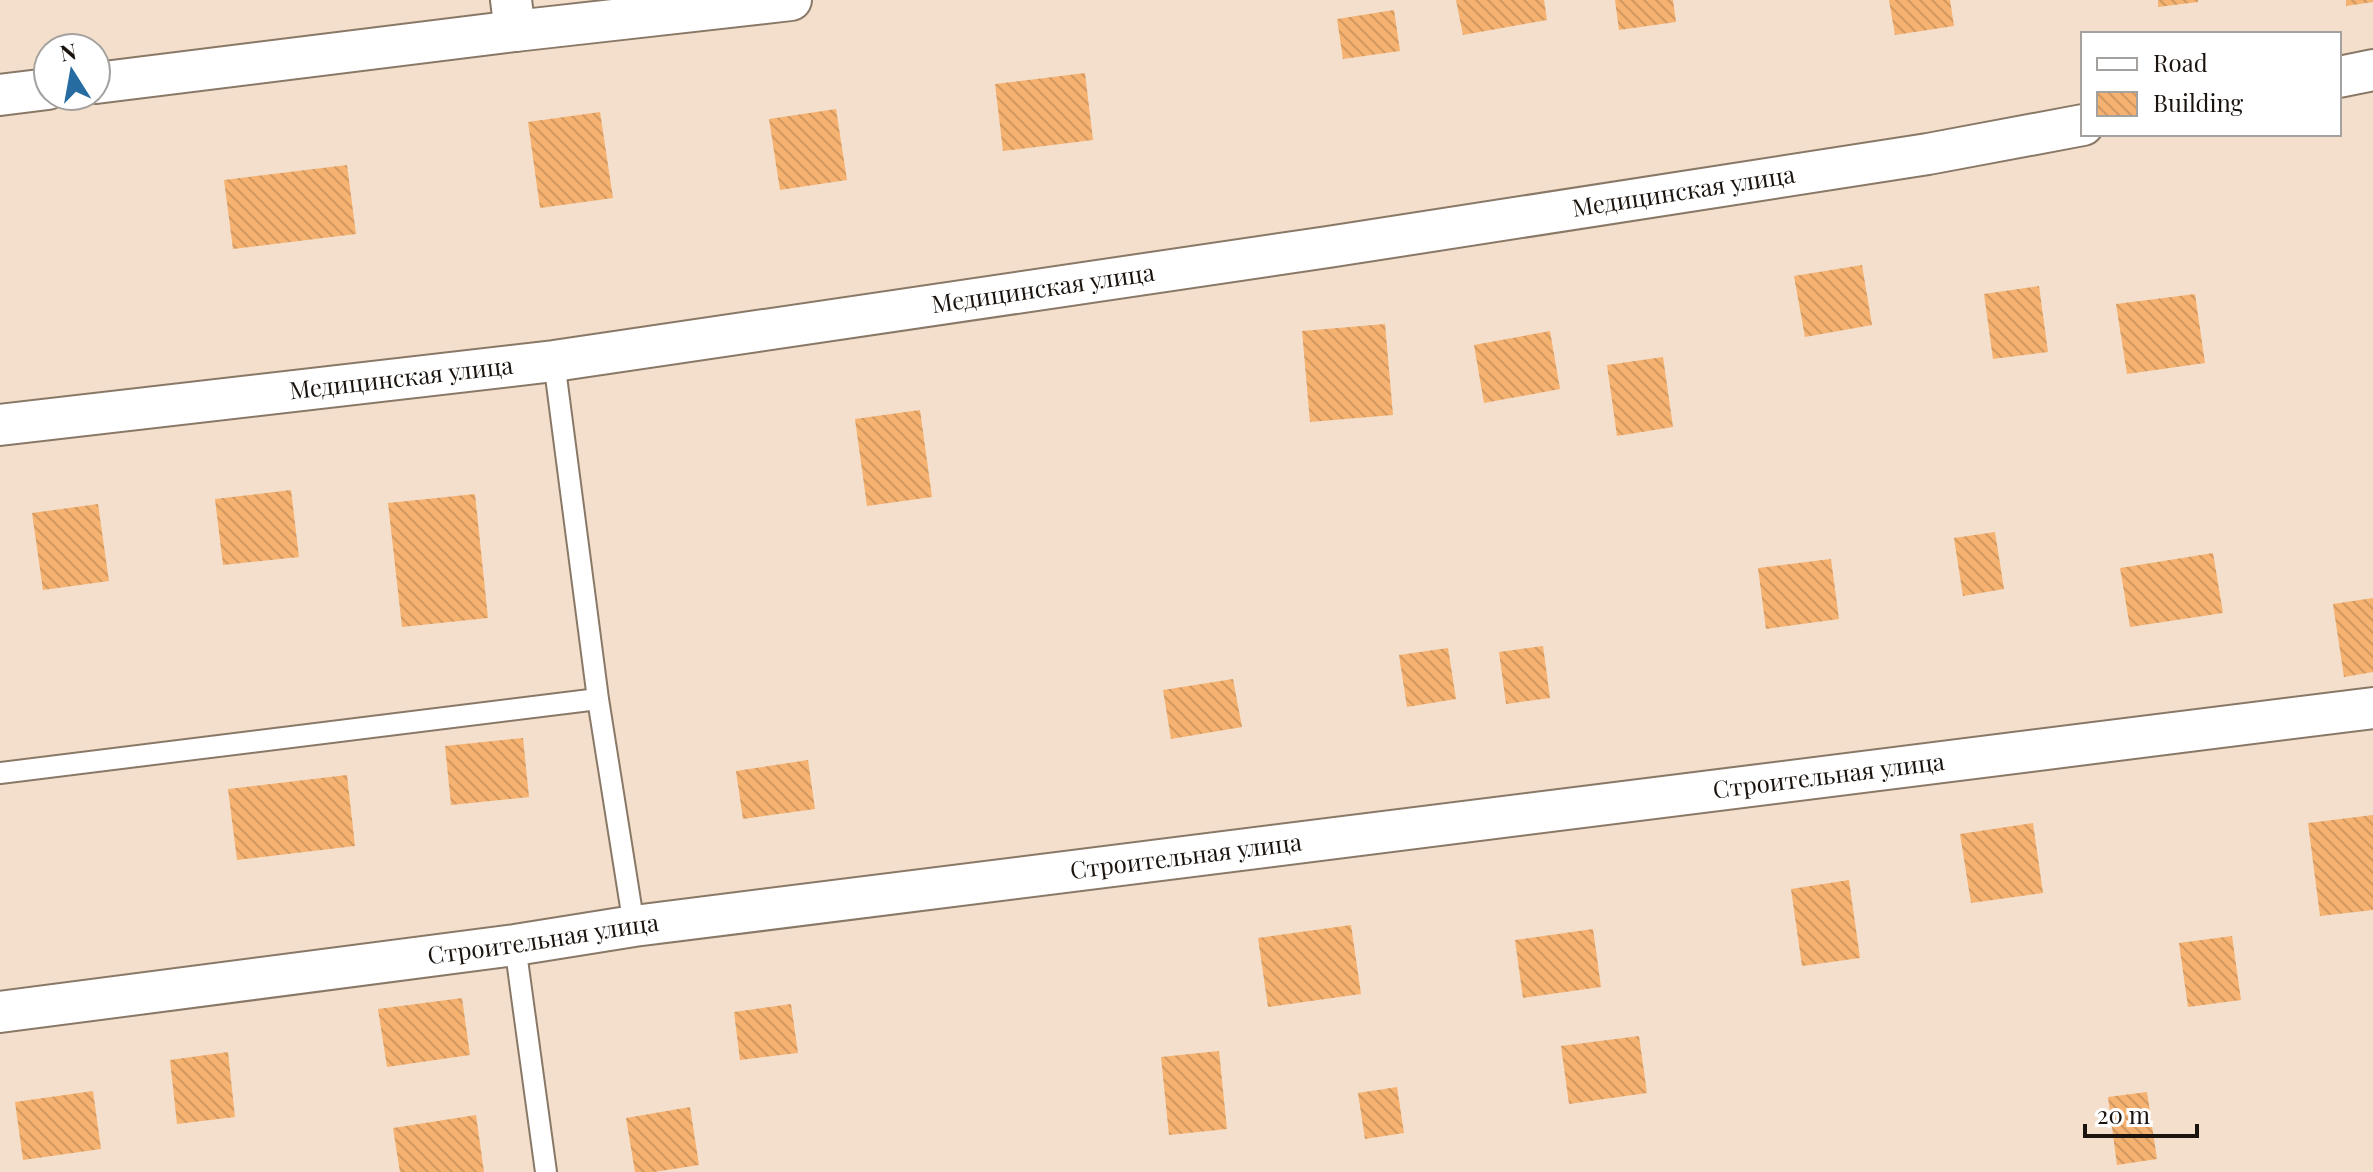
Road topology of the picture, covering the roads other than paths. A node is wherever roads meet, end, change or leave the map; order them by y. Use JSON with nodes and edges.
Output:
{"nodes":[{"id":1,"x":791,"y":0,"type":"edge"},
{"id":2,"x":513,"y":16,"type":"edge"},
{"id":3,"x":2373,"y":70,"type":"edge"},
{"id":4,"x":2341,"y":77,"type":"edge"},
{"id":5,"x":112,"y":80,"type":"edge"},
{"id":6,"x":32,"y":91,"type":"edge"},
{"id":7,"x":0,"y":95,"type":"edge"},
{"id":8,"x":2081,"y":125,"type":"edge"},
{"id":9,"x":554,"y":361,"type":"junction"},
{"id":10,"x":0,"y":425,"type":"edge"},
{"id":11,"x":598,"y":699,"type":"junction"},
{"id":12,"x":2373,"y":708,"type":"edge"},
{"id":13,"x":0,"y":773,"type":"edge"},
{"id":14,"x":634,"y":926,"type":"junction"},
{"id":15,"x":515,"y":945,"type":"junction"},
{"id":16,"x":0,"y":1012,"type":"edge"},
{"id":17,"x":546,"y":1172,"type":"edge"}],
"edges":[{"from":1,"to":2,"type":"street"},
{"from":2,"to":5,"type":"street"},
{"from":3,"to":4,"type":"street"},
{"from":6,"to":7,"type":"street"},
{"from":8,"to":9,"type":"street","name":"Медицинская улица"},
{"from":9,"to":10,"type":"street","name":"Медицинская улица"},
{"from":9,"to":11,"type":"lane"},
{"from":11,"to":13,"type":"lane"},
{"from":11,"to":14,"type":"lane"},
{"from":12,"to":14,"type":"street","name":"Строительная улица"},
{"from":14,"to":15,"type":"street","name":"Строительная улица"},
{"from":15,"to":16,"type":"street","name":"Строительная улица"},
{"from":15,"to":17,"type":"lane"}]}
